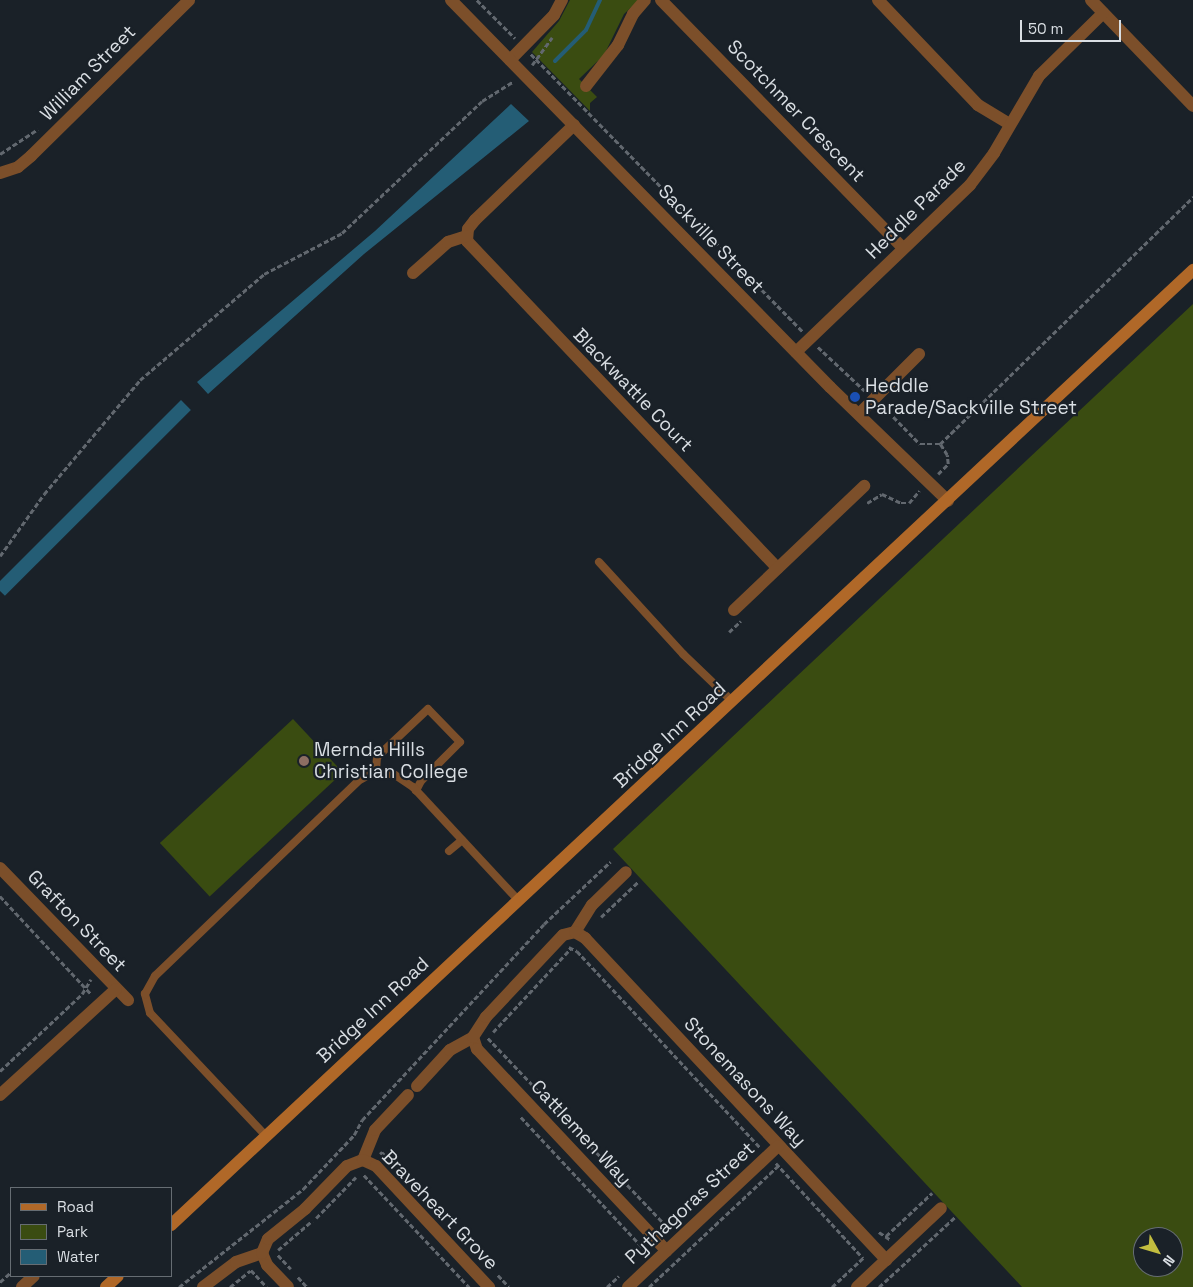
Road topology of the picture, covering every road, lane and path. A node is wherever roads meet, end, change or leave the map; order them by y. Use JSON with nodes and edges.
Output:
{"nodes":[{"id":1,"x":189,"y":0,"type":"edge"},
{"id":2,"x":451,"y":0,"type":"edge"},
{"id":3,"x":477,"y":0,"type":"edge"},
{"id":4,"x":562,"y":0,"type":"edge"},
{"id":5,"x":645,"y":0,"type":"edge"},
{"id":6,"x":661,"y":0,"type":"edge"},
{"id":7,"x":878,"y":0,"type":"edge"},
{"id":8,"x":1091,"y":0,"type":"edge"},
{"id":9,"x":1103,"y":13,"type":"junction"},
{"id":10,"x":554,"y":34,"type":"dead end"},
{"id":11,"x":523,"y":47,"type":"junction"},
{"id":12,"x":510,"y":60,"type":"junction"},
{"id":13,"x":537,"y":60,"type":"junction"},
{"id":14,"x":523,"y":73,"type":"junction"},
{"id":15,"x":586,"y":86,"type":"dead end"},
{"id":16,"x":1193,"y":106,"type":"edge"},
{"id":17,"x":1010,"y":124,"type":"junction"},
{"id":18,"x":42,"y":125,"type":"dead end"},
{"id":19,"x":574,"y":125,"type":"junction"},
{"id":20,"x":0,"y":154,"type":"edge"},
{"id":21,"x":6,"y":171,"type":"edge"},
{"id":22,"x":1193,"y":197,"type":"edge"},
{"id":23,"x":466,"y":236,"type":"junction"},
{"id":24,"x":903,"y":248,"type":"junction"},
{"id":25,"x":1193,"y":270,"type":"edge"},
{"id":26,"x":413,"y":273,"type":"dead end"},
{"id":27,"x":810,"y":339,"type":"junction"},
{"id":28,"x":796,"y":352,"type":"junction"},
{"id":29,"x":919,"y":354,"type":"dead end"},
{"id":30,"x":874,"y":398,"type":"junction"},
{"id":31,"x":859,"y":414,"type":"junction"},
{"id":32,"x":940,"y":444,"type":"junction"},
{"id":33,"x":928,"y":482,"type":"junction"},
{"id":34,"x":864,"y":486,"type":"dead end"},
{"id":35,"x":948,"y":501,"type":"junction"},
{"id":36,"x":862,"y":508,"type":"dead end"},
{"id":37,"x":0,"y":547,"type":"edge"},
{"id":38,"x":5,"y":551,"type":"junction"},
{"id":39,"x":0,"y":556,"type":"edge"},
{"id":40,"x":599,"y":562,"type":"dead end"},
{"id":41,"x":777,"y":568,"type":"junction"},
{"id":42,"x":734,"y":610,"type":"dead end"},
{"id":43,"x":743,"y":620,"type":"dead end"},
{"id":44,"x":729,"y":632,"type":"dead end"},
{"id":45,"x":733,"y":702,"type":"junction"},
{"id":46,"x":376,"y":772,"type":"junction"},
{"id":47,"x":416,"y":791,"type":"junction"},
{"id":48,"x":462,"y":840,"type":"junction"},
{"id":49,"x":449,"y":851,"type":"dead end"},
{"id":50,"x":610,"y":862,"type":"dead end"},
{"id":51,"x":0,"y":868,"type":"edge"},
{"id":52,"x":626,"y":872,"type":"dead end"},
{"id":53,"x":0,"y":896,"type":"edge"},
{"id":54,"x":519,"y":901,"type":"junction"},
{"id":55,"x":544,"y":924,"type":"junction"},
{"id":56,"x":575,"y":932,"type":"junction"},
{"id":57,"x":560,"y":938,"type":"junction"},
{"id":58,"x":99,"y":971,"type":"junction"},
{"id":59,"x":84,"y":986,"type":"junction"},
{"id":60,"x":116,"y":988,"type":"junction"},
{"id":61,"x":128,"y":1000,"type":"dead end"},
{"id":62,"x":100,"y":1003,"type":"junction"},
{"id":63,"x":474,"y":1037,"type":"junction"},
{"id":64,"x":488,"y":1038,"type":"dead end"},
{"id":65,"x":0,"y":1071,"type":"edge"},
{"id":66,"x":0,"y":1095,"type":"edge"},
{"id":67,"x":520,"y":1116,"type":"dead end"},
{"id":68,"x":266,"y":1136,"type":"junction"},
{"id":69,"x":758,"y":1145,"type":"junction"},
{"id":70,"x":778,"y":1146,"type":"junction"},
{"id":71,"x":752,"y":1152,"type":"dead end"},
{"id":72,"x":768,"y":1155,"type":"junction"},
{"id":73,"x":365,"y":1165,"type":"junction"},
{"id":74,"x":778,"y":1166,"type":"junction"},
{"id":75,"x":416,"y":1187,"type":"dead end"},
{"id":76,"x":941,"y":1208,"type":"dead end"},
{"id":77,"x":955,"y":1216,"type":"dead end"},
{"id":78,"x":172,"y":1224,"type":"edge"},
{"id":79,"x":674,"y":1224,"type":"dead end"},
{"id":80,"x":874,"y":1226,"type":"dead end"},
{"id":81,"x":898,"y":1248,"type":"junction"},
{"id":82,"x":646,"y":1251,"type":"dead end"},
{"id":83,"x":667,"y":1251,"type":"junction"},
{"id":84,"x":262,"y":1253,"type":"junction"},
{"id":85,"x":864,"y":1258,"type":"dead end"},
{"id":86,"x":909,"y":1259,"type":"junction"},
{"id":87,"x":886,"y":1260,"type":"junction"},
{"id":88,"x":251,"y":1270,"type":"dead end"},
{"id":89,"x":10,"y":1273,"type":"edge"},
{"id":90,"x":495,"y":1273,"type":"dead end"},
{"id":91,"x":33,"y":1277,"type":"edge"},
{"id":92,"x":117,"y":1277,"type":"edge"},
{"id":93,"x":0,"y":1282,"type":"edge"},
{"id":94,"x":24,"y":1287,"type":"edge"},
{"id":95,"x":106,"y":1287,"type":"edge"},
{"id":96,"x":179,"y":1287,"type":"edge"},
{"id":97,"x":203,"y":1287,"type":"edge"},
{"id":98,"x":267,"y":1287,"type":"edge"},
{"id":99,"x":288,"y":1287,"type":"edge"},
{"id":100,"x":307,"y":1287,"type":"edge"},
{"id":101,"x":469,"y":1287,"type":"edge"},
{"id":102,"x":489,"y":1287,"type":"edge"},
{"id":103,"x":508,"y":1287,"type":"edge"},
{"id":104,"x":628,"y":1287,"type":"edge"},
{"id":105,"x":649,"y":1287,"type":"edge"},
{"id":106,"x":857,"y":1287,"type":"edge"},
{"id":107,"x":880,"y":1287,"type":"edge"}],
"edges":[{"from":1,"to":21,"type":"street","name":"William Street"},
{"from":2,"to":12,"type":"street","name":"Sackville Street"},
{"from":3,"to":11,"type":"path"},
{"from":4,"to":11,"type":"street"},
{"from":5,"to":15,"type":"street"},
{"from":6,"to":24,"type":"street","name":"Scotchmer Crescent"},
{"from":7,"to":17,"type":"street"},
{"from":8,"to":9,"type":"street"},
{"from":9,"to":16,"type":"street"},
{"from":9,"to":17,"type":"street","name":"Heddle Parade"},
{"from":10,"to":13,"type":"path"},
{"from":11,"to":12,"type":"street"},
{"from":11,"to":13,"type":"path"},
{"from":12,"to":14,"type":"street","name":"Sackville Street"},
{"from":13,"to":14,"type":"path"},
{"from":13,"to":27,"type":"path"},
{"from":14,"to":19,"type":"street","name":"Sackville Street"},
{"from":14,"to":38,"type":"path"},
{"from":17,"to":24,"type":"street","name":"Heddle Parade"},
{"from":18,"to":20,"type":"path"},
{"from":19,"to":23,"type":"street"},
{"from":19,"to":28,"type":"street","name":"Sackville Street"},
{"from":22,"to":32,"type":"path"},
{"from":23,"to":26,"type":"street"},
{"from":23,"to":41,"type":"street","name":"Blackwattle Court"},
{"from":24,"to":27,"type":"street","name":"Heddle Parade"},
{"from":25,"to":35,"type":"main road","name":"Bridge Inn Road"},
{"from":27,"to":28,"type":"street","name":"Heddle Parade"},
{"from":27,"to":30,"type":"path"},
{"from":28,"to":31,"type":"street","name":"Sackville Street"},
{"from":29,"to":30,"type":"street"},
{"from":30,"to":31,"type":"street"},
{"from":30,"to":32,"type":"path"},
{"from":31,"to":33,"type":"street","name":"Sackville Street"},
{"from":32,"to":33,"type":"path"},
{"from":33,"to":35,"type":"street","name":"Sackville Street"},
{"from":33,"to":36,"type":"path"},
{"from":34,"to":41,"type":"street"},
{"from":35,"to":45,"type":"main road","name":"Bridge Inn Road"},
{"from":37,"to":38,"type":"path"},
{"from":38,"to":39,"type":"path"},
{"from":40,"to":45,"type":"lane"},
{"from":41,"to":42,"type":"street"},
{"from":43,"to":44,"type":"path"},
{"from":45,"to":54,"type":"main road","name":"Bridge Inn Road"},
{"from":46,"to":47,"type":"lane"},
{"from":46,"to":47,"type":"lane"},
{"from":46,"to":68,"type":"lane"},
{"from":47,"to":48,"type":"lane"},
{"from":48,"to":49,"type":"lane"},
{"from":48,"to":54,"type":"lane"},
{"from":50,"to":55,"type":"path"},
{"from":51,"to":58,"type":"street","name":"Grafton Street"},
{"from":52,"to":56,"type":"street"},
{"from":53,"to":59,"type":"path"},
{"from":54,"to":68,"type":"main road","name":"Bridge Inn Road"},
{"from":55,"to":57,"type":"path"},
{"from":55,"to":96,"type":"path"},
{"from":56,"to":57,"type":"street"},
{"from":56,"to":70,"type":"street","name":"Stonemasons Way"},
{"from":57,"to":63,"type":"street"},
{"from":57,"to":69,"type":"path"},
{"from":58,"to":59,"type":"path"},
{"from":58,"to":60,"type":"street","name":"Grafton Street"},
{"from":59,"to":62,"type":"path"},
{"from":59,"to":65,"type":"path"},
{"from":60,"to":61,"type":"street","name":"Grafton Street"},
{"from":60,"to":62,"type":"street"},
{"from":62,"to":66,"type":"street"},
{"from":63,"to":73,"type":"street"},
{"from":63,"to":83,"type":"street","name":"Cattlemen Way"},
{"from":64,"to":79,"type":"path"},
{"from":67,"to":82,"type":"path"},
{"from":68,"to":78,"type":"main road","name":"Bridge Inn Road"},
{"from":69,"to":71,"type":"path"},
{"from":69,"to":72,"type":"path"},
{"from":70,"to":72,"type":"street","name":"Pythagoras Street"},
{"from":70,"to":87,"type":"street","name":"Stonemasons Way"},
{"from":72,"to":74,"type":"path"},
{"from":72,"to":83,"type":"street","name":"Pythagoras Street"},
{"from":73,"to":75,"type":"path"},
{"from":73,"to":84,"type":"street"},
{"from":73,"to":100,"type":"path"},
{"from":73,"to":101,"type":"path"},
{"from":73,"to":102,"type":"street","name":"Braveheart Grove"},
{"from":74,"to":85,"type":"path"},
{"from":74,"to":105,"type":"path"},
{"from":76,"to":81,"type":"street"},
{"from":77,"to":86,"type":"path"},
{"from":80,"to":81,"type":"path"},
{"from":81,"to":86,"type":"path"},
{"from":81,"to":87,"type":"street"},
{"from":83,"to":104,"type":"street","name":"Pythagoras Street"},
{"from":84,"to":97,"type":"street"},
{"from":84,"to":99,"type":"street"},
{"from":86,"to":107,"type":"path"},
{"from":87,"to":106,"type":"street"},
{"from":88,"to":98,"type":"path"},
{"from":89,"to":93,"type":"path"},
{"from":90,"to":103,"type":"path"},
{"from":91,"to":94,"type":"street"},
{"from":92,"to":95,"type":"main road"}]}
